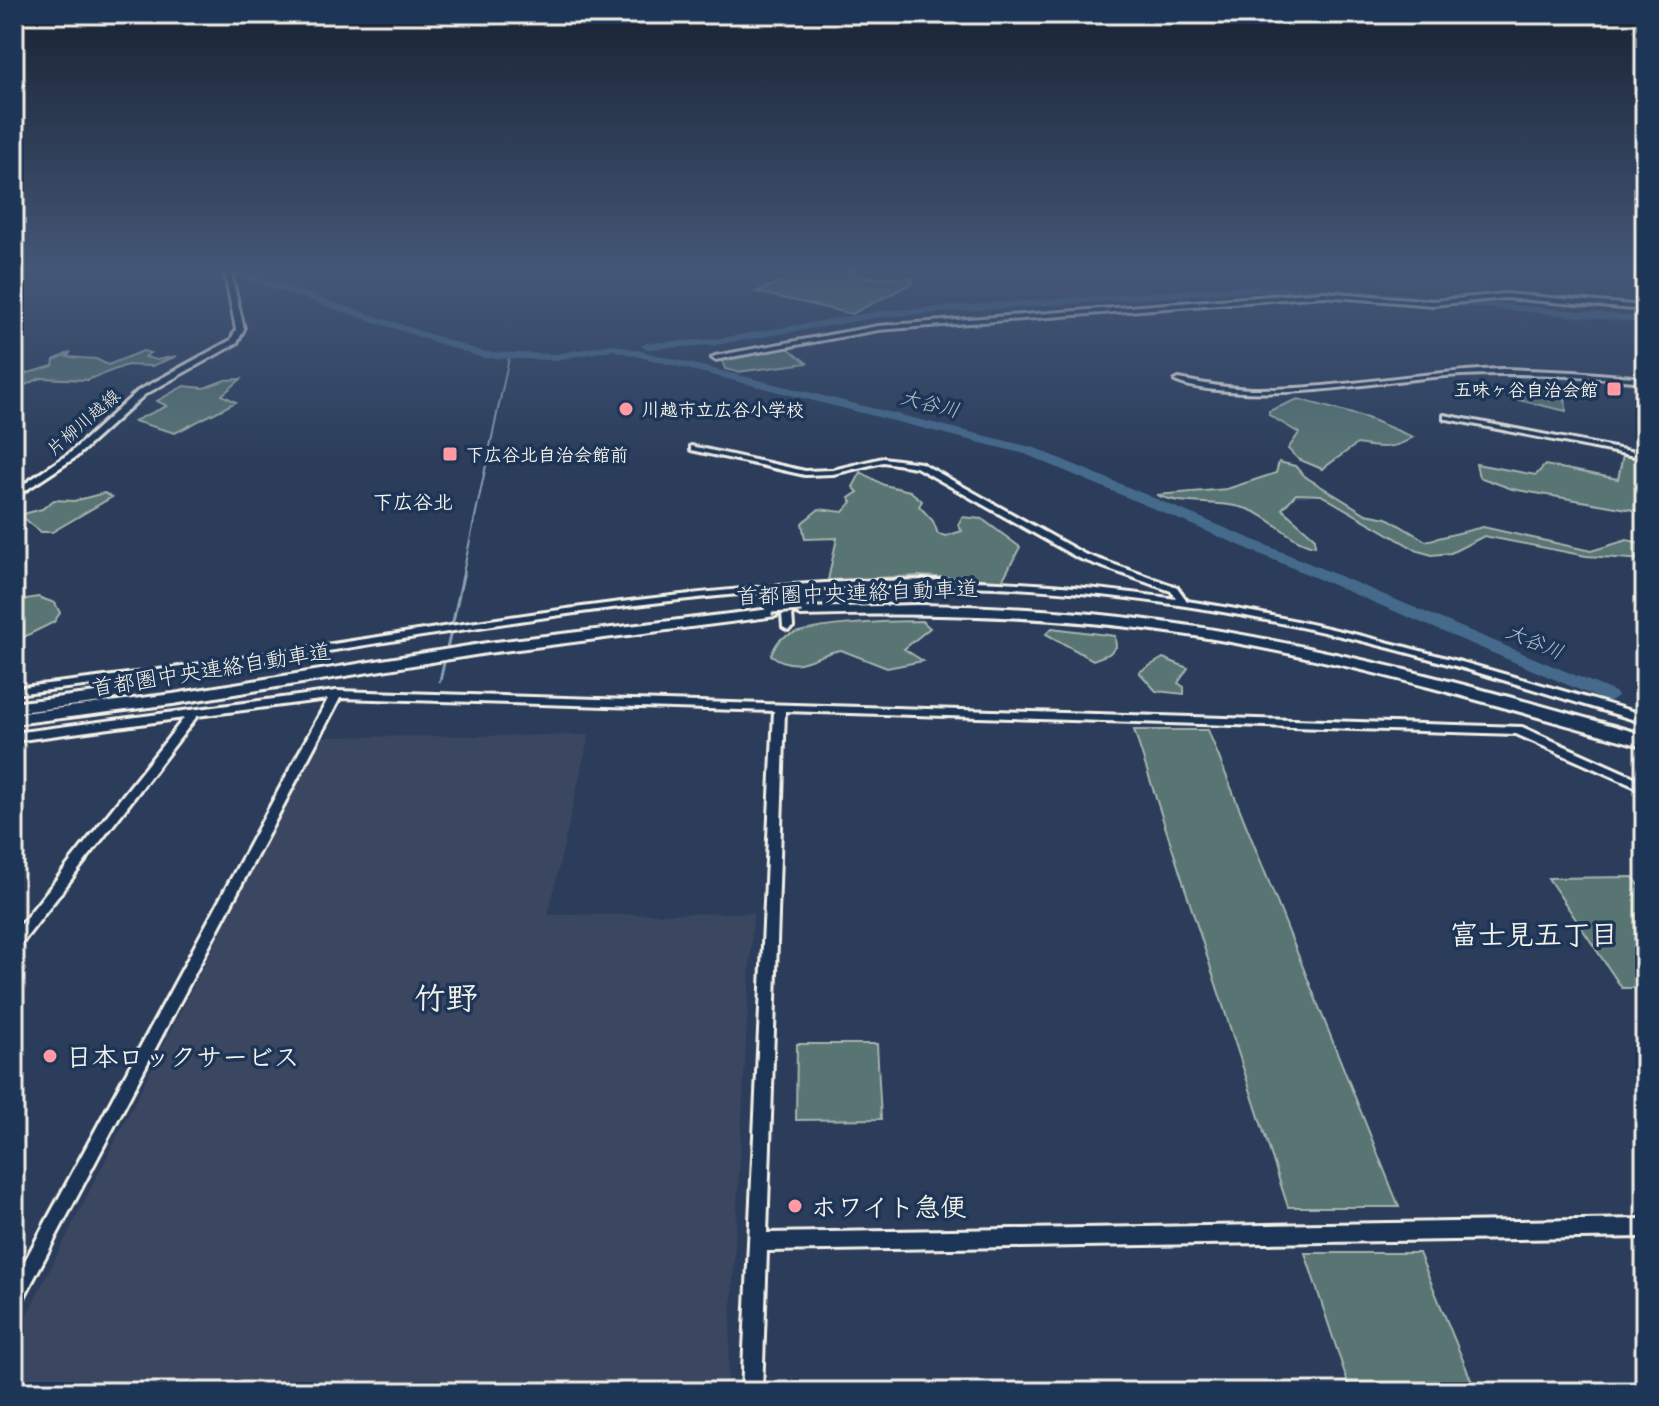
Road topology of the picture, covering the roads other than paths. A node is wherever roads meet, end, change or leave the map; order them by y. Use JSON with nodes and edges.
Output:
{"nodes":[{"id":1,"x":237,"y":335,"type":"edge"},
{"id":2,"x":832,"y":335,"type":"edge"},
{"id":3,"x":715,"y":358,"type":"dead end"},
{"id":4,"x":1645,"y":380,"type":"edge"},
{"id":5,"x":1179,"y":381,"type":"dead end"},
{"id":6,"x":1447,"y":417,"type":"dead end"},
{"id":7,"x":694,"y":448,"type":"dead end"},
{"id":8,"x":1645,"y":456,"type":"edge"},
{"id":9,"x":14,"y":495,"type":"edge"},
{"id":10,"x":786,"y":590,"type":"junction"},
{"id":11,"x":1184,"y":604,"type":"junction"},
{"id":12,"x":788,"y":627,"type":"dead end"},
{"id":13,"x":371,"y":663,"type":"junction"},
{"id":14,"x":1437,"y":678,"type":"junction"},
{"id":15,"x":14,"y":691,"type":"edge"},
{"id":16,"x":336,"y":694,"type":"junction"},
{"id":17,"x":14,"y":708,"type":"edge"},
{"id":18,"x":780,"y":708,"type":"junction"},
{"id":19,"x":192,"y":715,"type":"junction"},
{"id":20,"x":14,"y":719,"type":"edge"},
{"id":21,"x":1645,"y":719,"type":"edge"},
{"id":22,"x":1645,"y":730,"type":"edge"},
{"id":23,"x":14,"y":737,"type":"edge"},
{"id":24,"x":1645,"y":741,"type":"edge"},
{"id":25,"x":1645,"y":787,"type":"edge"},
{"id":26,"x":14,"y":943,"type":"edge"},
{"id":27,"x":1645,"y":1228,"type":"edge"},
{"id":28,"x":759,"y":1242,"type":"junction"},
{"id":29,"x":14,"y":1299,"type":"edge"},
{"id":30,"x":752,"y":1392,"type":"edge"}],
"edges":[{"from":1,"to":9,"type":"main road","name":"片柳川越線"},
{"from":2,"to":3,"type":"street"},
{"from":4,"to":5,"type":"street"},
{"from":6,"to":8,"type":"street"},
{"from":7,"to":11,"type":"street"},
{"from":10,"to":11,"type":"street"},
{"from":10,"to":12,"type":"street"},
{"from":10,"to":15,"type":"street"},
{"from":11,"to":21,"type":"street"},
{"from":13,"to":14,"type":"highway","name":"首都圏中央連絡自動車道"},
{"from":13,"to":17,"type":"highway","name":"首都圏中央連絡自動車道"},
{"from":13,"to":20,"type":"highway","name":"首都圏中央連絡自動車道"},
{"from":14,"to":22,"type":"highway","name":"首都圏中央連絡自動車道"},
{"from":14,"to":24,"type":"highway","name":"首都圏中央連絡自動車道"},
{"from":16,"to":18,"type":"street"},
{"from":16,"to":19,"type":"street"},
{"from":16,"to":29,"type":"street"},
{"from":18,"to":25,"type":"street"},
{"from":18,"to":28,"type":"street"},
{"from":19,"to":23,"type":"street"},
{"from":19,"to":26,"type":"street"},
{"from":27,"to":28,"type":"street"},
{"from":28,"to":30,"type":"street"}]}
